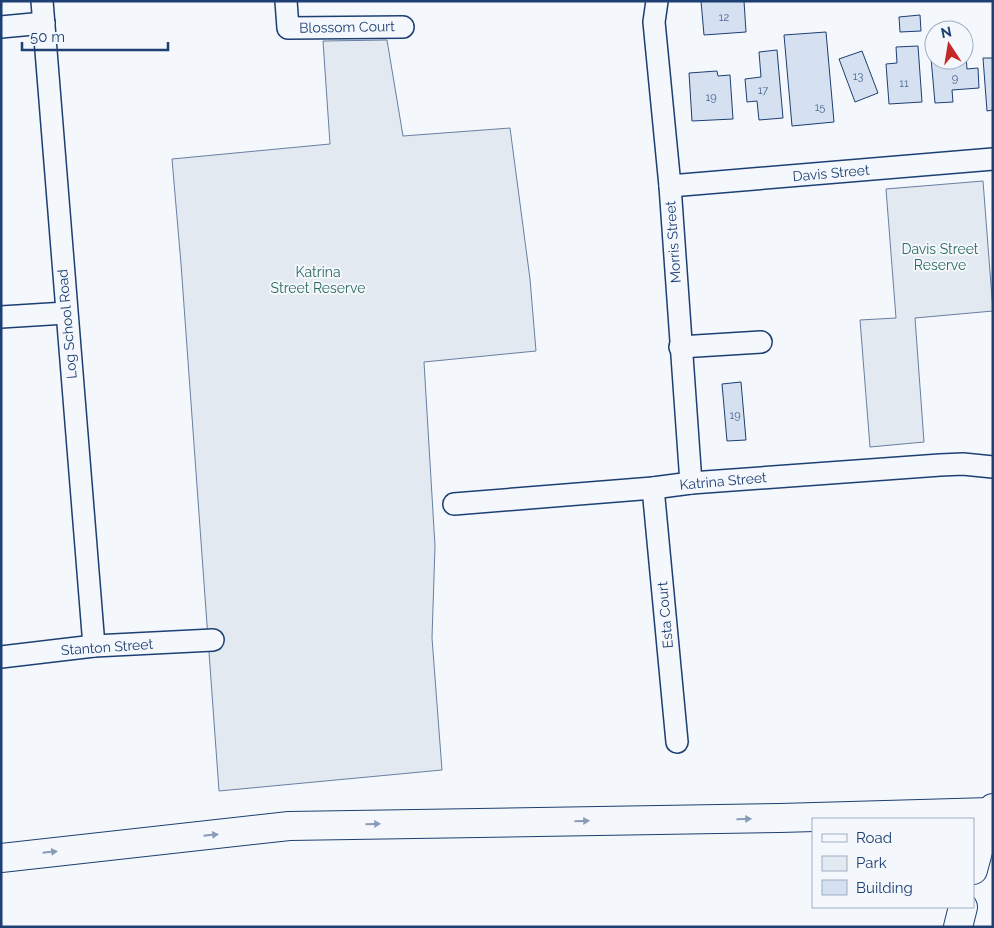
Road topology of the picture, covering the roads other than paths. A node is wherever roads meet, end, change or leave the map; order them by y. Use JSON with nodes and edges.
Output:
{"nodes":[{"id":1,"x":42,"y":1,"type":"edge"},
{"id":2,"x":286,"y":1,"type":"edge"},
{"id":3,"x":657,"y":1,"type":"edge"},
{"id":4,"x":44,"y":23,"type":"junction"},
{"id":5,"x":1,"y":27,"type":"edge"},
{"id":6,"x":403,"y":27,"type":"dead end"},
{"id":7,"x":993,"y":160,"type":"edge"},
{"id":8,"x":670,"y":186,"type":"junction"},
{"id":9,"x":66,"y":312,"type":"junction"},
{"id":10,"x":1,"y":317,"type":"edge"},
{"id":11,"x":762,"y":342,"type":"dead end"},
{"id":12,"x":680,"y":347,"type":"junction"},
{"id":13,"x":993,"y":467,"type":"edge"},
{"id":14,"x":691,"y":483,"type":"junction"},
{"id":15,"x":653,"y":488,"type":"junction"},
{"id":16,"x":454,"y":504,"type":"dead end"},
{"id":17,"x":213,"y":640,"type":"dead end"},
{"id":18,"x":94,"y":646,"type":"junction"},
{"id":19,"x":1,"y":657,"type":"edge"},
{"id":20,"x":678,"y":742,"type":"dead end"},
{"id":21,"x":992,"y":810,"type":"edge"},
{"id":22,"x":780,"y":818,"type":"junction"},
{"id":23,"x":812,"y":821,"type":"edge"},
{"id":24,"x":979,"y":857,"type":"edge"},
{"id":25,"x":1,"y":858,"type":"edge"}],
"edges":[{"from":1,"to":4,"type":"street","name":"Log School Road"},
{"from":2,"to":6,"type":"street","name":"Blossom Court"},
{"from":3,"to":8,"type":"street","name":"Morris Street"},
{"from":4,"to":5,"type":"street"},
{"from":4,"to":9,"type":"street","name":"Log School Road"},
{"from":7,"to":8,"type":"street","name":"Davis Street"},
{"from":8,"to":12,"type":"street","name":"Morris Street"},
{"from":9,"to":10,"type":"street"},
{"from":9,"to":18,"type":"street","name":"Log School Road"},
{"from":11,"to":12,"type":"street"},
{"from":12,"to":14,"type":"street","name":"Morris Street"},
{"from":13,"to":14,"type":"street","name":"Katrina Street"},
{"from":14,"to":15,"type":"street","name":"Katrina Street"},
{"from":15,"to":16,"type":"street","name":"Katrina Street"},
{"from":15,"to":20,"type":"street","name":"Esta Court"},
{"from":17,"to":18,"type":"street","name":"Stanton Street"},
{"from":18,"to":19,"type":"street","name":"Stanton Street"},
{"from":21,"to":22,"type":"main road"},
{"from":21,"to":24,"type":"main road"},
{"from":22,"to":23,"type":"main road"},
{"from":25,"to":22,"type":"main road","one_way":true}]}
